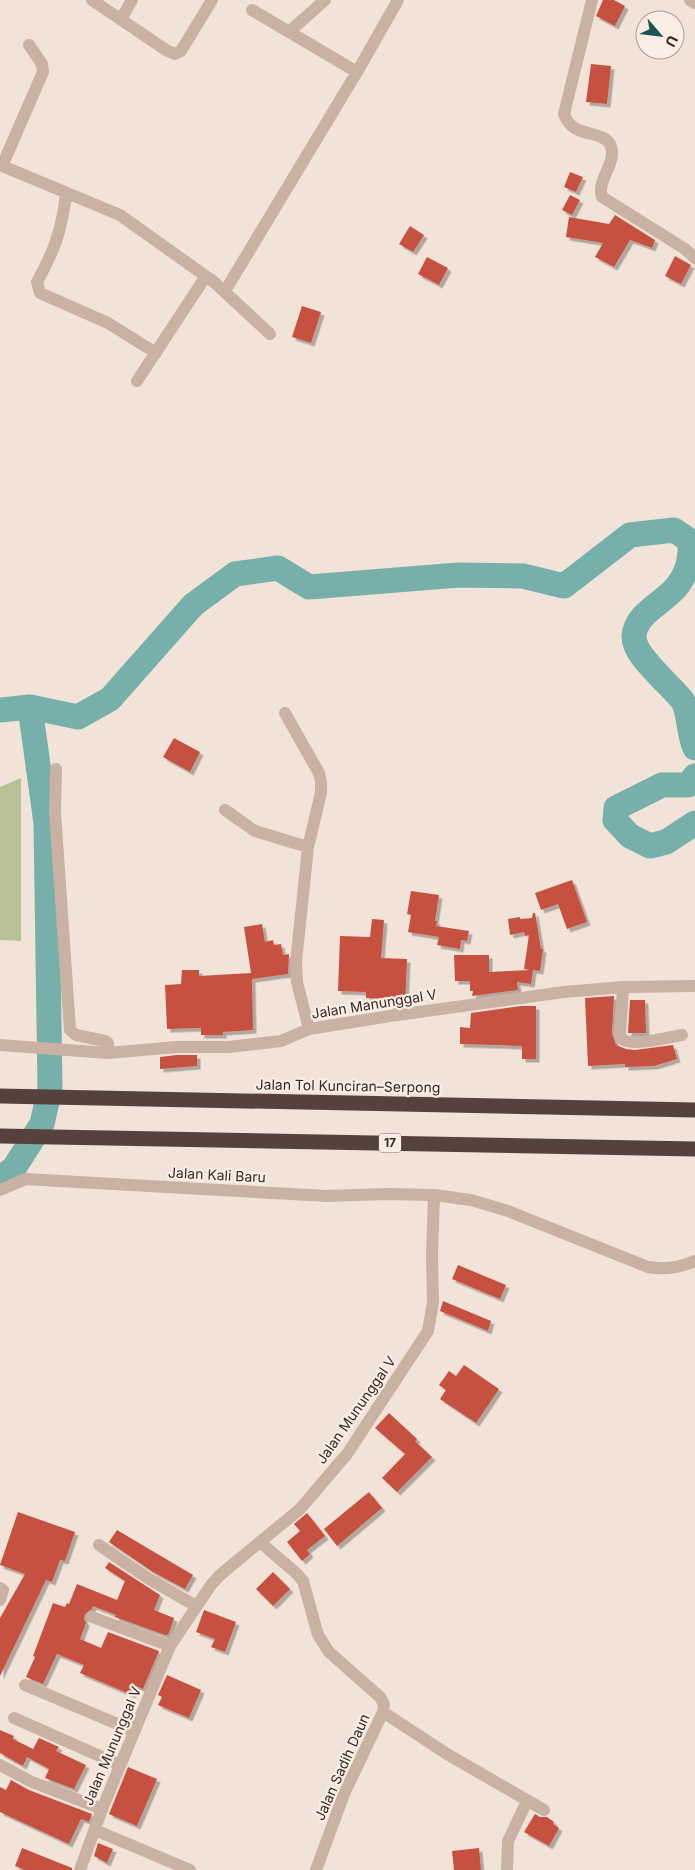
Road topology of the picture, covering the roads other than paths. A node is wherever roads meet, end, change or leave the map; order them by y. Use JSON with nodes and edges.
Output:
{"nodes":[{"id":1,"x":92,"y":0,"type":"edge"},
{"id":2,"x":132,"y":0,"type":"edge"},
{"id":3,"x":212,"y":0,"type":"edge"},
{"id":4,"x":325,"y":0,"type":"edge"},
{"id":5,"x":398,"y":0,"type":"edge"},
{"id":6,"x":592,"y":0,"type":"edge"},
{"id":7,"x":690,"y":0,"type":"edge"},
{"id":8,"x":695,"y":3,"type":"edge"},
{"id":9,"x":252,"y":10,"type":"dead end"},
{"id":10,"x":121,"y":19,"type":"junction"},
{"id":11,"x":290,"y":31,"type":"junction"},
{"id":12,"x":29,"y":45,"type":"dead end"},
{"id":13,"x":357,"y":72,"type":"junction"},
{"id":14,"x":1,"y":165,"type":"edge"},
{"id":15,"x":66,"y":193,"type":"junction"},
{"id":16,"x":695,"y":258,"type":"edge"},
{"id":17,"x":206,"y":276,"type":"junction"},
{"id":18,"x":225,"y":291,"type":"junction"},
{"id":19,"x":270,"y":334,"type":"dead end"},
{"id":20,"x":156,"y":353,"type":"junction"},
{"id":21,"x":137,"y":382,"type":"dead end"},
{"id":22,"x":285,"y":713,"type":"dead end"},
{"id":23,"x":56,"y":769,"type":"dead end"},
{"id":24,"x":225,"y":810,"type":"dead end"},
{"id":25,"x":308,"y":847,"type":"junction"},
{"id":26,"x":695,"y":986,"type":"edge"},
{"id":27,"x":623,"y":987,"type":"junction"},
{"id":28,"x":309,"y":1029,"type":"junction"},
{"id":29,"x":682,"y":1034,"type":"dead end"},
{"id":30,"x":0,"y":1045,"type":"edge"},
{"id":31,"x":108,"y":1053,"type":"junction"},
{"id":32,"x":0,"y":1096,"type":"edge"},
{"id":33,"x":695,"y":1110,"type":"edge"},
{"id":34,"x":0,"y":1136,"type":"edge"},
{"id":35,"x":695,"y":1149,"type":"edge"},
{"id":36,"x":0,"y":1190,"type":"edge"},
{"id":37,"x":434,"y":1195,"type":"junction"},
{"id":38,"x":695,"y":1261,"type":"edge"},
{"id":39,"x":260,"y":1542,"type":"junction"},
{"id":40,"x":99,"y":1545,"type":"dead end"},
{"id":41,"x":0,"y":1588,"type":"edge"},
{"id":42,"x":0,"y":1600,"type":"edge"},
{"id":43,"x":196,"y":1606,"type":"junction"},
{"id":44,"x":92,"y":1617,"type":"dead end"},
{"id":45,"x":170,"y":1646,"type":"junction"},
{"id":46,"x":25,"y":1685,"type":"dead end"},
{"id":47,"x":382,"y":1712,"type":"junction"},
{"id":48,"x":14,"y":1718,"type":"dead end"},
{"id":49,"x":134,"y":1731,"type":"junction"},
{"id":50,"x":0,"y":1765,"type":"edge"},
{"id":51,"x":120,"y":1765,"type":"junction"},
{"id":52,"x":527,"y":1801,"type":"junction"},
{"id":53,"x":102,"y":1808,"type":"junction"},
{"id":54,"x":544,"y":1810,"type":"dead end"},
{"id":55,"x":95,"y":1830,"type":"junction"},
{"id":56,"x":80,"y":1870,"type":"edge"},
{"id":57,"x":190,"y":1870,"type":"edge"},
{"id":58,"x":316,"y":1870,"type":"edge"},
{"id":59,"x":507,"y":1870,"type":"edge"}],
"edges":[{"from":1,"to":10,"type":"street"},
{"from":2,"to":10,"type":"street"},
{"from":3,"to":10,"type":"street"},
{"from":4,"to":11,"type":"street"},
{"from":5,"to":13,"type":"street"},
{"from":6,"to":16,"type":"street"},
{"from":7,"to":8,"type":"street"},
{"from":9,"to":11,"type":"street"},
{"from":11,"to":13,"type":"street"},
{"from":12,"to":14,"type":"street"},
{"from":13,"to":18,"type":"street"},
{"from":14,"to":15,"type":"street"},
{"from":15,"to":17,"type":"street"},
{"from":15,"to":20,"type":"street"},
{"from":17,"to":18,"type":"street"},
{"from":17,"to":20,"type":"street"},
{"from":18,"to":19,"type":"street"},
{"from":20,"to":21,"type":"street"},
{"from":22,"to":25,"type":"street"},
{"from":23,"to":31,"type":"street"},
{"from":24,"to":25,"type":"street"},
{"from":25,"to":28,"type":"street"},
{"from":26,"to":27,"type":"street","name":"Jalan Manunggal V"},
{"from":27,"to":28,"type":"street","name":"Jalan Manunggal V"},
{"from":27,"to":29,"type":"street"},
{"from":28,"to":31,"type":"street","name":"Jalan Manunggal V"},
{"from":30,"to":31,"type":"street","name":"Jalan Manunggal V"},
{"from":32,"to":33,"type":"highway","name":"Jalan Tol Kunciran–Serpong"},
{"from":34,"to":35,"type":"highway","number":"17"},
{"from":36,"to":37,"type":"street","name":"Jalan Kali Baru"},
{"from":37,"to":38,"type":"street"},
{"from":37,"to":39,"type":"street","name":"Jalan Mununggal V"},
{"from":39,"to":43,"type":"street","name":"Jalan Mununggal V"},
{"from":39,"to":47,"type":"street","name":"Jalan Sadih Daun"},
{"from":40,"to":43,"type":"street"},
{"from":41,"to":42,"type":"street"},
{"from":43,"to":45,"type":"street","name":"Jalan Mununggal V"},
{"from":44,"to":45,"type":"street"},
{"from":45,"to":49,"type":"street","name":"Jalan Mununggal V"},
{"from":46,"to":49,"type":"street"},
{"from":47,"to":52,"type":"street"},
{"from":47,"to":58,"type":"street","name":"Jalan Sadih Daun"},
{"from":48,"to":51,"type":"street"},
{"from":49,"to":51,"type":"street","name":"Jalan Mununggal V"},
{"from":50,"to":53,"type":"street"},
{"from":51,"to":53,"type":"street","name":"Jalan Mununggal V"},
{"from":52,"to":54,"type":"street"},
{"from":52,"to":59,"type":"street"},
{"from":53,"to":55,"type":"street","name":"Jalan Mununggal V"},
{"from":55,"to":56,"type":"street","name":"Jalan Mununggal V"},
{"from":55,"to":57,"type":"street"}]}
